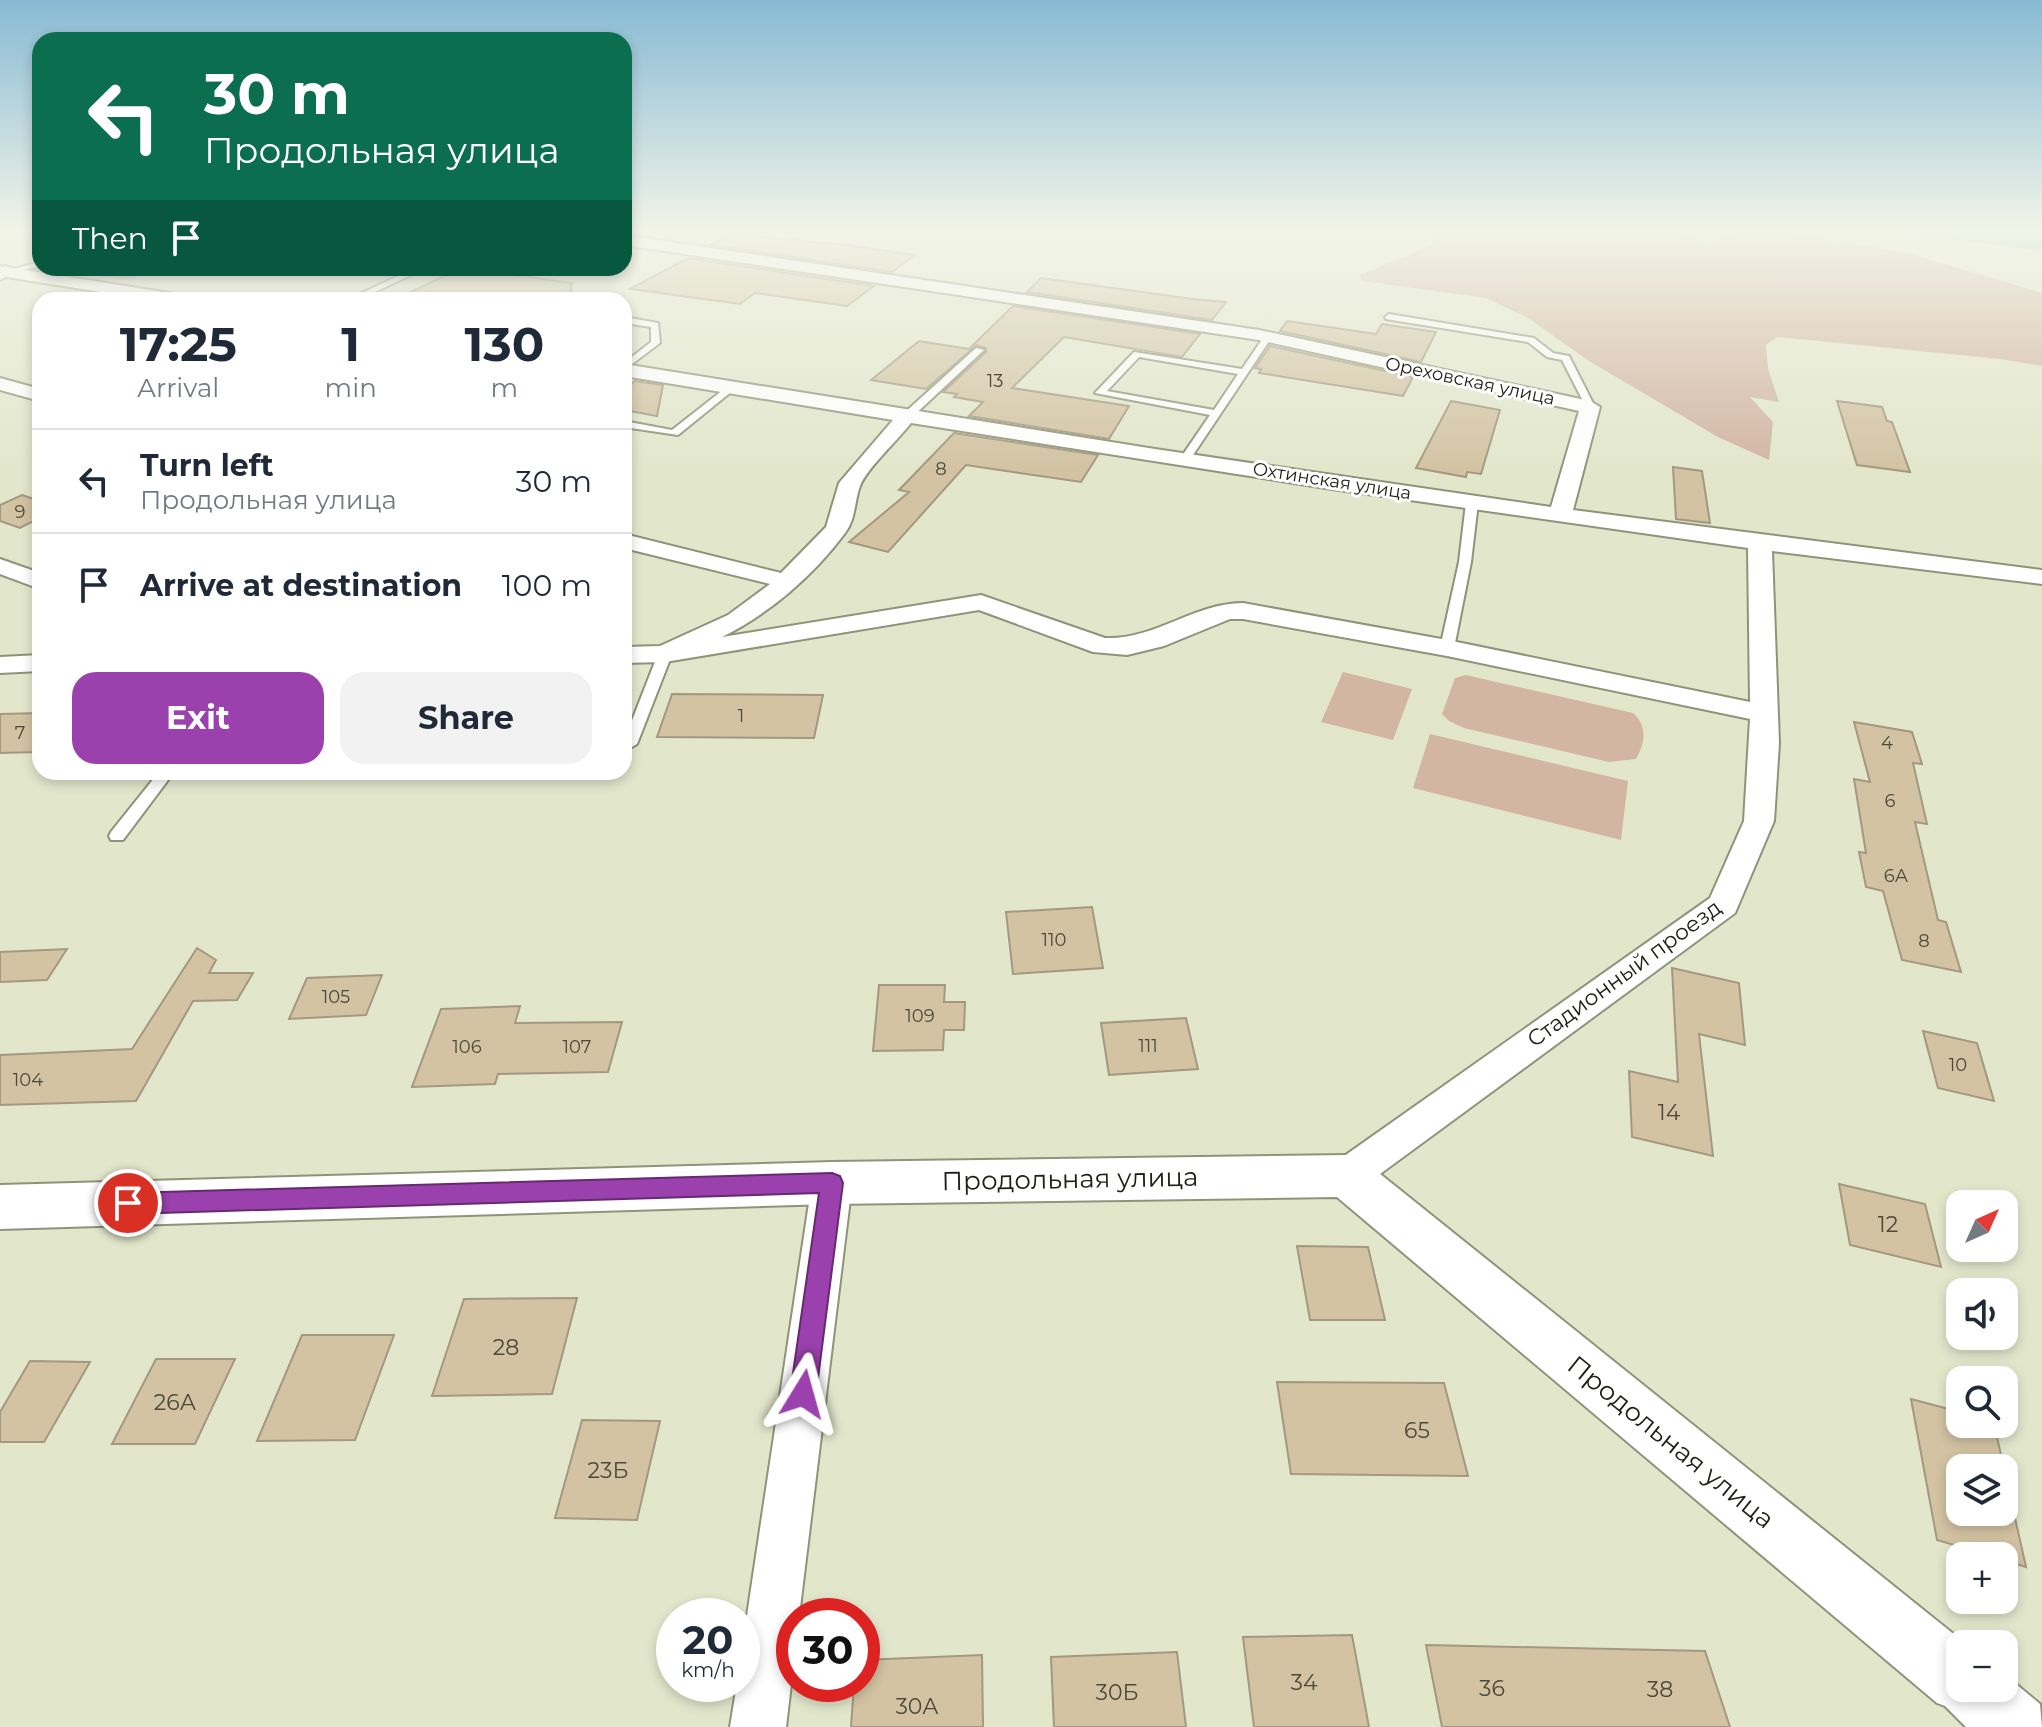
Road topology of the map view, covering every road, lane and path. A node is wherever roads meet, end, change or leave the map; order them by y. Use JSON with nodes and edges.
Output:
{"nodes":[{"id":1,"x":1079,"y":309,"type":"edge"},
{"id":2,"x":1389,"y":317,"type":"dead end"},
{"id":3,"x":632,"y":321,"type":"edge"},
{"id":4,"x":1268,"y":337,"type":"junction"},
{"id":5,"x":979,"y":350,"type":"dead end"},
{"id":6,"x":632,"y":362,"type":"edge"},
{"id":7,"x":632,"y":369,"type":"edge"},
{"id":8,"x":1245,"y":372,"type":"junction"},
{"id":9,"x":0,"y":384,"type":"edge"},
{"id":10,"x":731,"y":388,"type":"junction"},
{"id":11,"x":32,"y":393,"type":"edge"},
{"id":12,"x":1590,"y":407,"type":"junction"},
{"id":13,"x":1216,"y":413,"type":"junction"},
{"id":14,"x":906,"y":417,"type":"junction"},
{"id":15,"x":632,"y":425,"type":"edge"},
{"id":16,"x":1185,"y":459,"type":"junction"},
{"id":17,"x":1472,"y":503,"type":"junction"},
{"id":18,"x":1560,"y":515,"type":"junction"},
{"id":19,"x":632,"y":543,"type":"edge"},
{"id":20,"x":1760,"y":544,"type":"junction"},
{"id":21,"x":0,"y":566,"type":"edge"},
{"id":22,"x":2042,"y":577,"type":"edge"},
{"id":23,"x":32,"y":579,"type":"edge"},
{"id":24,"x":786,"y":581,"type":"junction"},
{"id":25,"x":1447,"y":648,"type":"junction"},
{"id":26,"x":665,"y":654,"type":"junction"},
{"id":27,"x":632,"y":655,"type":"edge"},
{"id":28,"x":32,"y":663,"type":"edge"},
{"id":29,"x":0,"y":665,"type":"edge"},
{"id":30,"x":1764,"y":713,"type":"junction"},
{"id":31,"x":632,"y":739,"type":"edge"},
{"id":32,"x":161,"y":780,"type":"edge"},
{"id":33,"x":117,"y":836,"type":"dead end"},
{"id":34,"x":1347,"y":1176,"type":"junction"},
{"id":35,"x":832,"y":1183,"type":"junction"},
{"id":36,"x":0,"y":1207,"type":"edge"},
{"id":37,"x":1946,"y":1668,"type":"edge"},
{"id":38,"x":1987,"y":1702,"type":"edge"},
{"id":39,"x":758,"y":1727,"type":"edge"},
{"id":40,"x":2017,"y":1727,"type":"edge"}],
"edges":[{"from":1,"to":4,"type":"street","name":"Ореховская улица"},
{"from":2,"to":12,"type":"lane"},
{"from":3,"to":6,"type":"lane"},
{"from":4,"to":8,"type":"lane"},
{"from":4,"to":12,"type":"street","name":"Ореховская улица"},
{"from":5,"to":14,"type":"lane"},
{"from":7,"to":10,"type":"street","name":"Охтинская улица"},
{"from":8,"to":13,"type":"lane"},
{"from":8,"to":13,"type":"lane"},
{"from":9,"to":11,"type":"street"},
{"from":10,"to":14,"type":"street","name":"Охтинская улица"},
{"from":10,"to":15,"type":"lane"},
{"from":12,"to":18,"type":"street"},
{"from":13,"to":16,"type":"lane"},
{"from":14,"to":16,"type":"street","name":"Охтинская улица"},
{"from":14,"to":24,"type":"street"},
{"from":16,"to":17,"type":"street","name":"Охтинская улица"},
{"from":17,"to":18,"type":"street","name":"Охтинская улица"},
{"from":17,"to":25,"type":"lane"},
{"from":18,"to":20,"type":"street","name":"Охтинская улица"},
{"from":19,"to":24,"type":"street"},
{"from":20,"to":22,"type":"street","name":"Охтинская улица"},
{"from":20,"to":30,"type":"street","name":"Стадионный проезд"},
{"from":21,"to":23,"type":"street"},
{"from":24,"to":26,"type":"street"},
{"from":25,"to":26,"type":"street"},
{"from":25,"to":30,"type":"street"},
{"from":26,"to":27,"type":"street"},
{"from":26,"to":31,"type":"lane"},
{"from":28,"to":29,"type":"street"},
{"from":30,"to":34,"type":"street","name":"Стадионный проезд"},
{"from":32,"to":33,"type":"lane"},
{"from":34,"to":35,"type":"street","name":"Продольная улица"},
{"from":34,"to":37,"type":"street","name":"Продольная улица"},
{"from":35,"to":36,"type":"street","name":"Продольная улица"},
{"from":35,"to":39,"type":"street"},
{"from":38,"to":40,"type":"street"}]}
